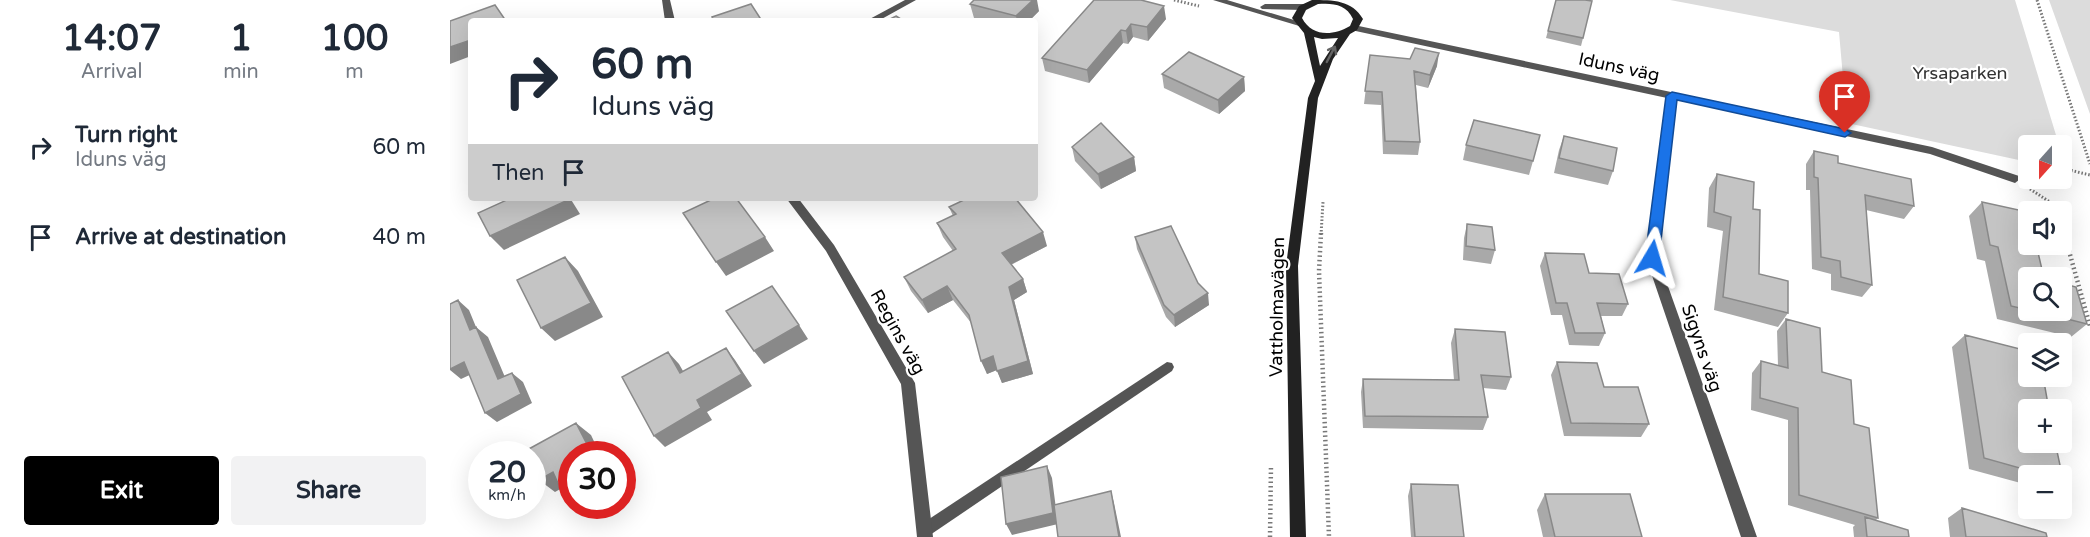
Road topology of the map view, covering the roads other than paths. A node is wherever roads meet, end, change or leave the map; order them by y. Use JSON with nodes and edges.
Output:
{"nodes":[{"id":1,"x":666,"y":0,"type":"edge"},
{"id":2,"x":912,"y":0,"type":"edge"},
{"id":3,"x":1217,"y":0,"type":"edge"},
{"id":4,"x":1320,"y":0,"type":"edge"},
{"id":5,"x":1350,"y":3,"type":"edge"},
{"id":6,"x":1236,"y":4,"type":"junction"},
{"id":7,"x":1304,"y":7,"type":"junction"},
{"id":8,"x":669,"y":18,"type":"edge"},
{"id":9,"x":877,"y":18,"type":"edge"},
{"id":10,"x":1299,"y":23,"type":"junction"},
{"id":11,"x":1351,"y":30,"type":"junction"},
{"id":12,"x":1308,"y":31,"type":"junction"},
{"id":13,"x":1318,"y":79,"type":"junction"},
{"id":14,"x":1672,"y":96,"type":"junction"},
{"id":15,"x":2014,"y":179,"type":"road end"},
{"id":16,"x":794,"y":201,"type":"edge"},
{"id":17,"x":1167,"y":367,"type":"dead end"},
{"id":18,"x":925,"y":534,"type":"edge"},
{"id":19,"x":1298,"y":537,"type":"edge"},
{"id":20,"x":1749,"y":537,"type":"edge"}],
"edges":[{"from":1,"to":8,"type":"street"},
{"from":2,"to":9,"type":"street"},
{"from":3,"to":6,"type":"street"},
{"from":4,"to":5,"type":"main road"},
{"from":4,"to":7,"type":"main road"},
{"from":5,"to":11,"type":"main road"},
{"from":6,"to":7,"type":"street"},
{"from":6,"to":10,"type":"street"},
{"from":7,"to":10,"type":"main road"},
{"from":10,"to":12,"type":"main road"},
{"from":11,"to":12,"type":"main road"},
{"from":13,"to":11,"type":"main road","name":"Vattholmavägen","one_way":true},
{"from":11,"to":14,"type":"street","name":"Iduns väg"},
{"from":12,"to":13,"type":"main road","name":"Vattholmavägen"},
{"from":13,"to":19,"type":"main road","name":"Vattholmavägen"},
{"from":14,"to":15,"type":"street","name":"Iduns väg"},
{"from":14,"to":20,"type":"street","name":"Sigyns väg"},
{"from":16,"to":18,"type":"street","name":"Regins väg"},
{"from":17,"to":18,"type":"street"}]}
